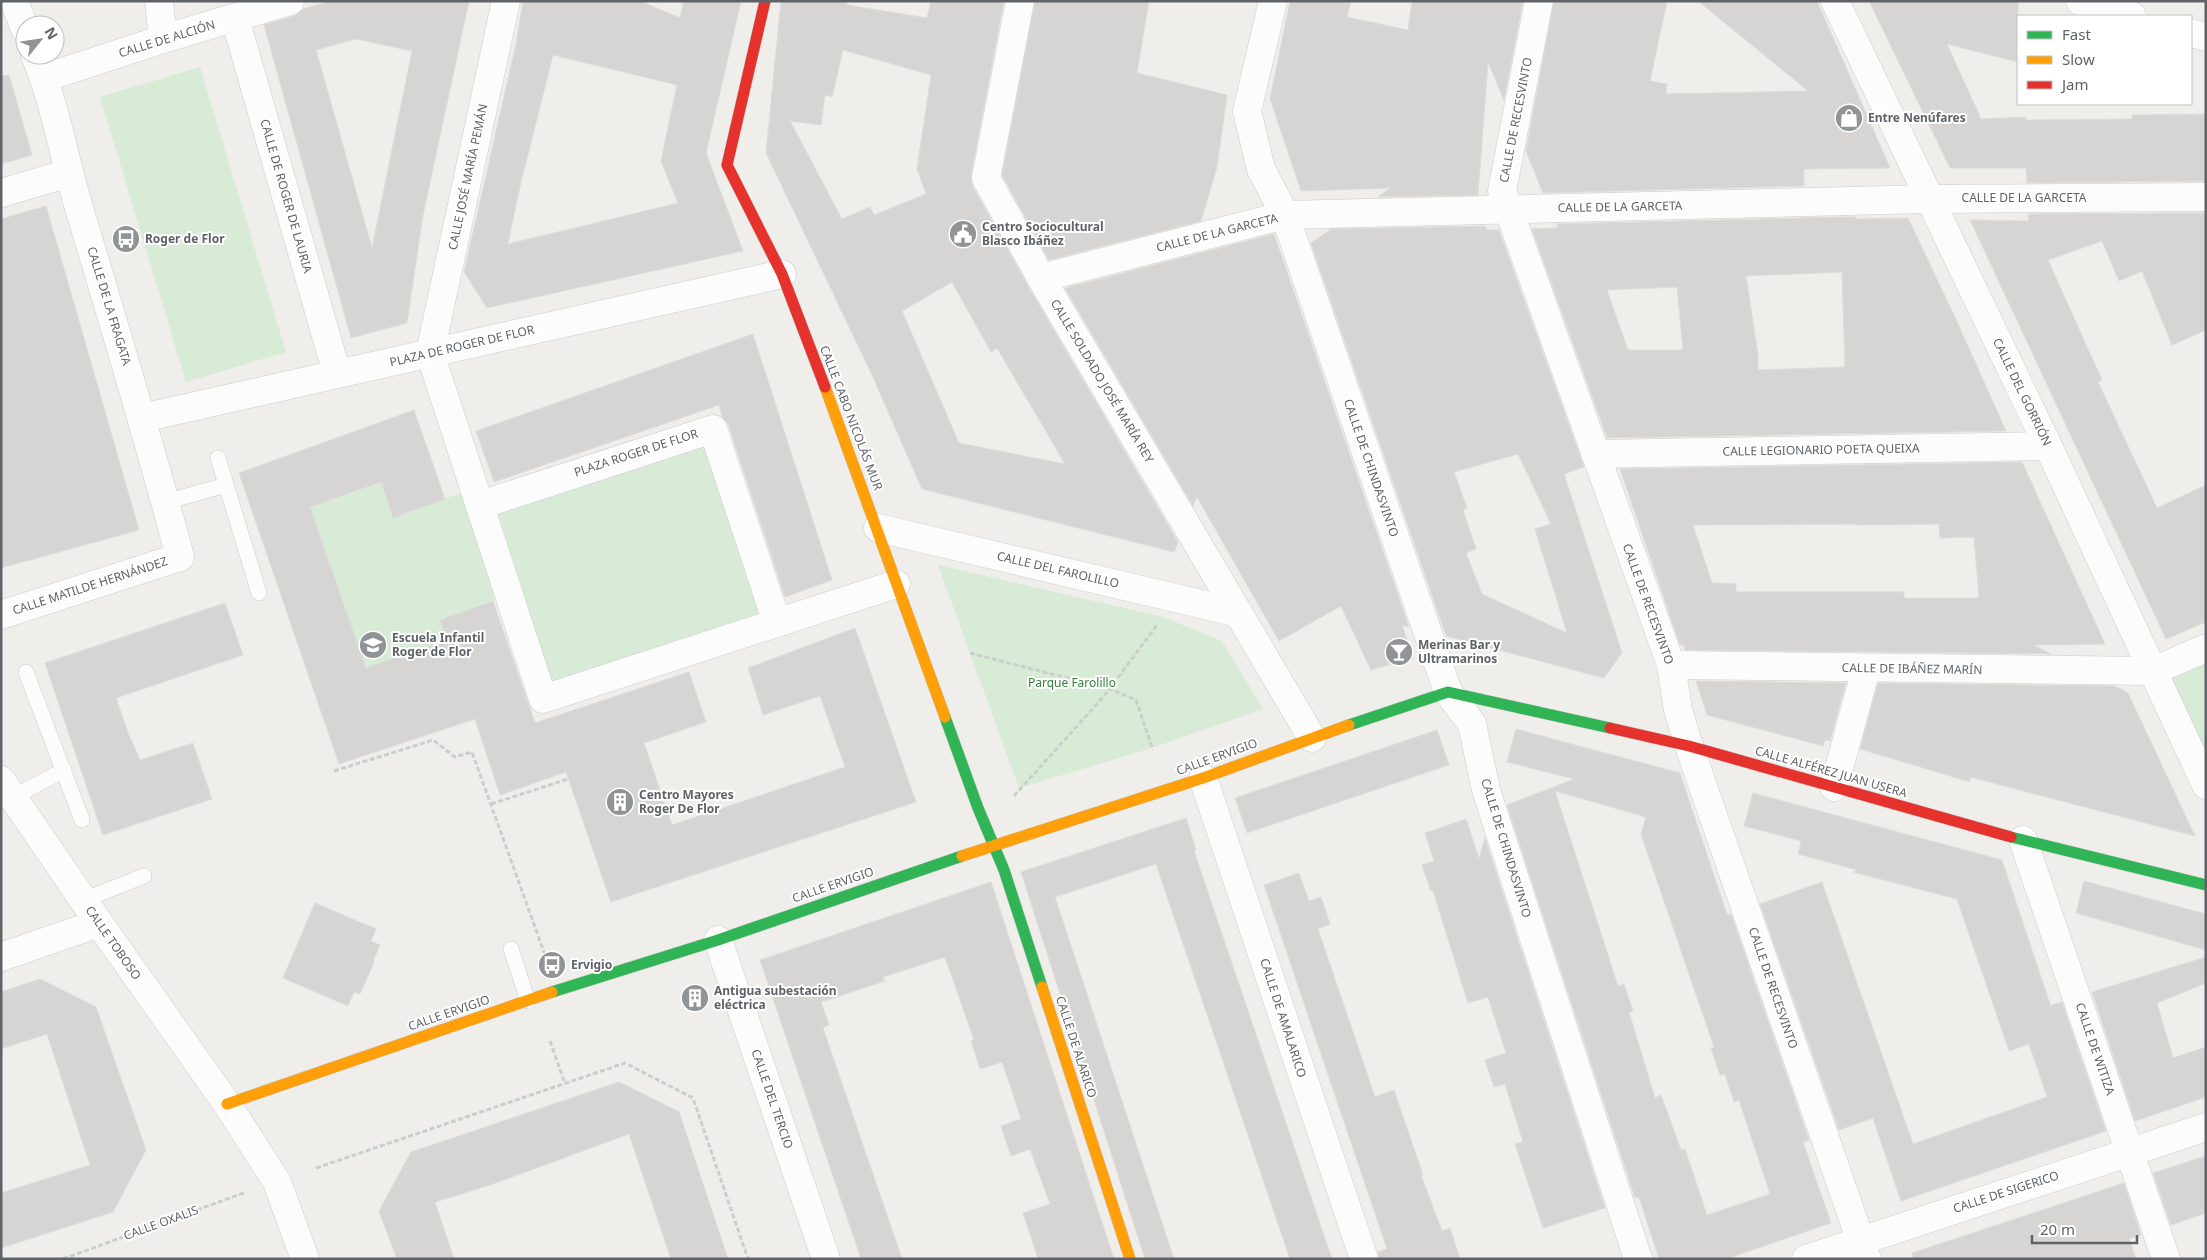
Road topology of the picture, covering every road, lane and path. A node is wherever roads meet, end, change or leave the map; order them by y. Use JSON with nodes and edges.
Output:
{"nodes":[{"id":1,"x":14,"y":1,"type":"edge"},
{"id":2,"x":159,"y":1,"type":"edge"},
{"id":3,"x":290,"y":1,"type":"edge"},
{"id":4,"x":506,"y":1,"type":"edge"},
{"id":5,"x":764,"y":1,"type":"edge"},
{"id":6,"x":1020,"y":1,"type":"edge"},
{"id":7,"x":1273,"y":1,"type":"edge"},
{"id":8,"x":1539,"y":1,"type":"edge"},
{"id":9,"x":1835,"y":1,"type":"edge"},
{"id":10,"x":2080,"y":1,"type":"edge"},
{"id":11,"x":20,"y":15,"type":"edge"},
{"id":12,"x":2129,"y":15,"type":"edge"},
{"id":13,"x":235,"y":18,"type":"junction"},
{"id":14,"x":2192,"y":33,"type":"edge"},
{"id":15,"x":2206,"y":37,"type":"edge"},
{"id":16,"x":163,"y":39,"type":"junction"},
{"id":17,"x":40,"y":66,"type":"edge"},
{"id":18,"x":69,"y":173,"type":"junction"},
{"id":19,"x":1,"y":193,"type":"edge"},
{"id":20,"x":2206,"y":197,"type":"edge"},
{"id":21,"x":1928,"y":199,"type":"junction"},
{"id":22,"x":1509,"y":210,"type":"junction"},
{"id":23,"x":1285,"y":215,"type":"junction"},
{"id":24,"x":782,"y":274,"type":"junction"},
{"id":25,"x":1041,"y":278,"type":"junction"},
{"id":26,"x":430,"y":353,"type":"junction"},
{"id":27,"x":337,"y":374,"type":"junction"},
{"id":28,"x":142,"y":418,"type":"junction"},
{"id":29,"x":2048,"y":446,"type":"junction"},
{"id":30,"x":1595,"y":454,"type":"junction"},
{"id":31,"x":218,"y":458,"type":"dead end"},
{"id":32,"x":226,"y":485,"type":"junction"},
{"id":33,"x":165,"y":502,"type":"junction"},
{"id":34,"x":480,"y":505,"type":"junction"},
{"id":35,"x":878,"y":528,"type":"junction"},
{"id":36,"x":180,"y":557,"type":"joint"},
{"id":37,"x":896,"y":584,"type":"junction"},
{"id":38,"x":259,"y":593,"type":"dead end"},
{"id":39,"x":1239,"y":613,"type":"junction"},
{"id":40,"x":1,"y":615,"type":"edge"},
{"id":41,"x":1163,"y":617,"type":"dead end"},
{"id":42,"x":776,"y":623,"type":"junction"},
{"id":43,"x":2206,"y":648,"type":"edge"},
{"id":44,"x":970,"y":653,"type":"dead end"},
{"id":45,"x":1671,"y":666,"type":"junction"},
{"id":46,"x":1866,"y":669,"type":"junction"},
{"id":47,"x":2153,"y":671,"type":"junction"},
{"id":48,"x":26,"y":672,"type":"dead end"},
{"id":49,"x":1110,"y":689,"type":"junction"},
{"id":50,"x":1448,"y":692,"type":"junction"},
{"id":51,"x":1312,"y":738,"type":"junction"},
{"id":52,"x":1689,"y":746,"type":"junction"},
{"id":53,"x":1153,"y":750,"type":"dead end"},
{"id":54,"x":64,"y":770,"type":"junction"},
{"id":55,"x":334,"y":770,"type":"dead end"},
{"id":56,"x":1203,"y":778,"type":"junction"},
{"id":57,"x":568,"y":779,"type":"dead end"},
{"id":58,"x":2206,"y":785,"type":"edge"},
{"id":59,"x":1834,"y":787,"type":"junction"},
{"id":60,"x":7,"y":788,"type":"edge"},
{"id":61,"x":1014,"y":796,"type":"dead end"},
{"id":62,"x":491,"y":804,"type":"junction"},
{"id":63,"x":82,"y":820,"type":"dead end"},
{"id":64,"x":2023,"y":840,"type":"junction"},
{"id":65,"x":994,"y":845,"type":"junction"},
{"id":66,"x":144,"y":876,"type":"dead end"},
{"id":67,"x":2206,"y":885,"type":"edge"},
{"id":68,"x":83,"y":900,"type":"junction"},
{"id":69,"x":99,"y":923,"type":"junction"},
{"id":70,"x":718,"y":940,"type":"junction"},
{"id":71,"x":511,"y":949,"type":"dead end"},
{"id":72,"x":545,"y":955,"type":"dead end"},
{"id":73,"x":1,"y":957,"type":"edge"},
{"id":74,"x":528,"y":1000,"type":"junction"},
{"id":75,"x":550,"y":1041,"type":"dead end"},
{"id":76,"x":564,"y":1084,"type":"junction"},
{"id":77,"x":227,"y":1104,"type":"junction"},
{"id":78,"x":2206,"y":1127,"type":"edge"},
{"id":79,"x":2130,"y":1151,"type":"junction"},
{"id":80,"x":316,"y":1168,"type":"dead end"},
{"id":81,"x":250,"y":1191,"type":"dead end"},
{"id":82,"x":1864,"y":1249,"type":"edge"},
{"id":83,"x":63,"y":1259,"type":"edge"},
{"id":84,"x":305,"y":1259,"type":"edge"},
{"id":85,"x":748,"y":1259,"type":"edge"},
{"id":86,"x":826,"y":1259,"type":"edge"},
{"id":87,"x":1130,"y":1259,"type":"edge"},
{"id":88,"x":1364,"y":1259,"type":"edge"},
{"id":89,"x":1638,"y":1259,"type":"edge"},
{"id":90,"x":1806,"y":1259,"type":"edge"},
{"id":91,"x":2166,"y":1259,"type":"edge"}],
"edges":[{"from":1,"to":11,"type":"street"},
{"from":2,"to":16,"type":"street"},
{"from":3,"to":13,"type":"street","name":"CALLE DE ALCIÓN"},
{"from":4,"to":26,"type":"street","name":"CALLE JOSÉ MARÍA PEMÁN"},
{"from":5,"to":24,"type":"street","name":"CALLE CABO NICOLÁS MUR"},
{"from":6,"to":25,"type":"street","name":"CALLE SOLDADO JOSÉ MARÍA REY"},
{"from":7,"to":23,"type":"street","name":"CALLE DE CHINDASVINTO"},
{"from":8,"to":22,"type":"street","name":"CALLE DE RECESVINTO"},
{"from":9,"to":21,"type":"street","name":"CALLE DEL GORRIÓN"},
{"from":10,"to":12,"type":"street"},
{"from":13,"to":16,"type":"street","name":"CALLE DE ALCIÓN"},
{"from":13,"to":27,"type":"street","name":"CALLE DE ROGER DE LAURIA"},
{"from":14,"to":15,"type":"street"},
{"from":16,"to":17,"type":"street","name":"CALLE DE ALCIÓN"},
{"from":17,"to":18,"type":"street","name":"CALLE DE LA FRAGATA"},
{"from":18,"to":19,"type":"street"},
{"from":18,"to":28,"type":"street","name":"CALLE DE LA FRAGATA"},
{"from":20,"to":21,"type":"street","name":"CALLE DE LA GARCETA"},
{"from":21,"to":22,"type":"street","name":"CALLE DE LA GARCETA"},
{"from":21,"to":29,"type":"street","name":"CALLE DEL GORRIÓN"},
{"from":22,"to":23,"type":"street","name":"CALLE DE LA GARCETA"},
{"from":22,"to":30,"type":"street","name":"CALLE DE RECESVINTO"},
{"from":23,"to":25,"type":"street","name":"CALLE DE LA GARCETA"},
{"from":23,"to":50,"type":"street","name":"CALLE DE CHINDASVINTO"},
{"from":24,"to":26,"type":"street","name":"PLAZA DE ROGER DE FLOR"},
{"from":24,"to":35,"type":"street","name":"CALLE CABO NICOLÁS MUR"},
{"from":25,"to":39,"type":"street","name":"CALLE SOLDADO JOSÉ MARÍA REY"},
{"from":26,"to":27,"type":"street","name":"PLAZA DE ROGER DE FLOR"},
{"from":26,"to":34,"type":"street"},
{"from":27,"to":28,"type":"street","name":"PLAZA DE ROGER DE FLOR"},
{"from":28,"to":33,"type":"street","name":"CALLE DE LA FRAGATA"},
{"from":29,"to":30,"type":"street","name":"CALLE LEGIONARIO POETA QUEIXA"},
{"from":29,"to":47,"type":"street","name":"CALLE DEL GORRIÓN"},
{"from":30,"to":45,"type":"street","name":"CALLE DE RECESVINTO"},
{"from":31,"to":32,"type":"lane"},
{"from":32,"to":33,"type":"lane"},
{"from":32,"to":38,"type":"lane"},
{"from":33,"to":36,"type":"street","name":"CALLE DE LA FRAGATA"},
{"from":34,"to":42,"type":"street"},
{"from":34,"to":42,"type":"street","name":"PLAZA ROGER DE FLOR"},
{"from":35,"to":37,"type":"street","name":"CALLE CABO NICOLÁS MUR"},
{"from":35,"to":39,"type":"street","name":"CALLE DEL FAROLILLO"},
{"from":36,"to":40,"type":"street","name":"CALLE MATILDE HERNÁNDEZ"},
{"from":37,"to":42,"type":"street"},
{"from":37,"to":65,"type":"street","name":"CALLE CABO NICOLÁS MUR"},
{"from":39,"to":51,"type":"street","name":"CALLE SOLDADO JOSÉ MARÍA REY"},
{"from":41,"to":49,"type":"path"},
{"from":43,"to":47,"type":"street"},
{"from":44,"to":49,"type":"path"},
{"from":45,"to":46,"type":"street","name":"CALLE DE IBÁÑEZ MARÍN"},
{"from":45,"to":52,"type":"street","name":"CALLE DE RECESVINTO"},
{"from":46,"to":47,"type":"street","name":"CALLE DE IBÁÑEZ MARÍN"},
{"from":46,"to":59,"type":"street"},
{"from":47,"to":58,"type":"street","name":"CALLE DEL GORRIÓN"},
{"from":48,"to":54,"type":"lane"},
{"from":49,"to":53,"type":"path"},
{"from":49,"to":61,"type":"path"},
{"from":50,"to":51,"type":"street","name":"CALLE ERVIGIO"},
{"from":50,"to":52,"type":"street","name":"CALLE ALFÉREZ JUAN USERA"},
{"from":50,"to":89,"type":"street","name":"CALLE DE CHINDASVINTO"},
{"from":51,"to":56,"type":"street","name":"CALLE ERVIGIO"},
{"from":52,"to":59,"type":"street","name":"CALLE ALFÉREZ JUAN USERA"},
{"from":52,"to":82,"type":"street","name":"CALLE DE RECESVINTO"},
{"from":54,"to":60,"type":"lane"},
{"from":54,"to":63,"type":"lane"},
{"from":55,"to":62,"type":"path"},
{"from":56,"to":65,"type":"street","name":"CALLE ERVIGIO"},
{"from":56,"to":88,"type":"street","name":"CALLE DE AMALARICO"},
{"from":57,"to":62,"type":"path"},
{"from":59,"to":64,"type":"street","name":"CALLE ALFÉREZ JUAN USERA"},
{"from":60,"to":68,"type":"street","name":"CALLE TOBOSO"},
{"from":62,"to":72,"type":"path"},
{"from":64,"to":67,"type":"street","name":"CALLE ALFÉREZ JUAN USERA"},
{"from":64,"to":79,"type":"street","name":"CALLE DE WITIZA"},
{"from":65,"to":70,"type":"street","name":"CALLE ERVIGIO"},
{"from":65,"to":87,"type":"street","name":"CALLE DE ALARICO"},
{"from":66,"to":68,"type":"lane"},
{"from":68,"to":69,"type":"street","name":"CALLE TOBOSO"},
{"from":69,"to":73,"type":"street"},
{"from":69,"to":77,"type":"street","name":"CALLE TOBOSO"},
{"from":70,"to":74,"type":"street","name":"CALLE ERVIGIO"},
{"from":70,"to":86,"type":"street","name":"CALLE DEL TERCIO"},
{"from":71,"to":74,"type":"lane"},
{"from":74,"to":77,"type":"street","name":"CALLE ERVIGIO"},
{"from":75,"to":76,"type":"path"},
{"from":76,"to":80,"type":"path"},
{"from":76,"to":85,"type":"path"},
{"from":77,"to":84,"type":"street","name":"CALLE TOBOSO"},
{"from":78,"to":79,"type":"street","name":"CALLE DE SIGERICO"},
{"from":79,"to":82,"type":"street","name":"CALLE DE SIGERICO"},
{"from":79,"to":91,"type":"street","name":"CALLE DE WITIZA"},
{"from":81,"to":83,"type":"path","name":"CALLE OXALIS"},
{"from":82,"to":90,"type":"street","name":"CALLE DE SIGERICO"}]}
